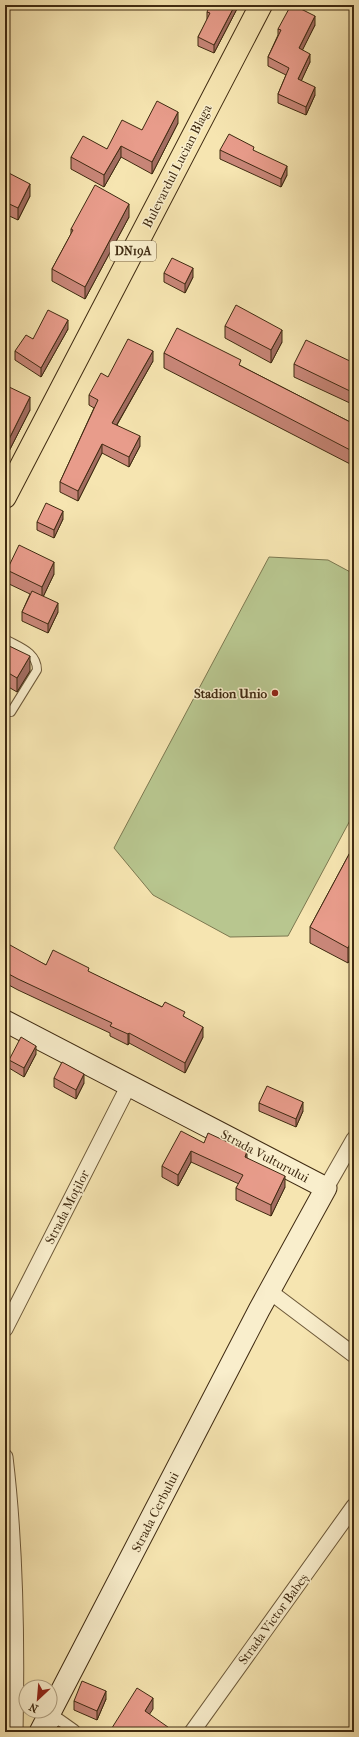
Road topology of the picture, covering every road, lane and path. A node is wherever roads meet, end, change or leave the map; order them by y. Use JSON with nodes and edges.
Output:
{"nodes":[{"id":1,"x":261,"y":5,"type":"edge"},
{"id":2,"x":5,"y":497,"type":"edge"},
{"id":3,"x":5,"y":640,"type":"edge"},
{"id":4,"x":11,"y":712,"type":"dead end"},
{"id":5,"x":5,"y":1021,"type":"edge"},
{"id":6,"x":129,"y":1085,"type":"junction"},
{"id":7,"x":354,"y":1139,"type":"edge"},
{"id":8,"x":326,"y":1188,"type":"junction"},
{"id":9,"x":269,"y":1291,"type":"junction"},
{"id":10,"x":5,"y":1329,"type":"edge"},
{"id":11,"x":354,"y":1355,"type":"edge"},
{"id":12,"x":5,"y":1457,"type":"edge"},
{"id":13,"x":354,"y":1506,"type":"edge"},
{"id":14,"x":45,"y":1724,"type":"edge"},
{"id":15,"x":16,"y":1732,"type":"edge"},
{"id":16,"x":73,"y":1732,"type":"edge"},
{"id":17,"x":192,"y":1732,"type":"edge"}],
"edges":[{"from":1,"to":2,"type":"main road","name":"Bulevardul Lucian Blaga","number":"DN19A"},
{"from":3,"to":4,"type":"lane"},
{"from":5,"to":6,"type":"street","name":"Strada Vulturului"},
{"from":6,"to":8,"type":"street","name":"Strada Vulturului"},
{"from":6,"to":10,"type":"street","name":"Strada Moților"},
{"from":7,"to":8,"type":"street"},
{"from":8,"to":9,"type":"street"},
{"from":9,"to":11,"type":"street"},
{"from":9,"to":14,"type":"street","name":"Strada Cerbului"},
{"from":12,"to":15,"type":"street"},
{"from":13,"to":17,"type":"street","name":"Strada Victor Babeș"},
{"from":14,"to":16,"type":"street"}]}
